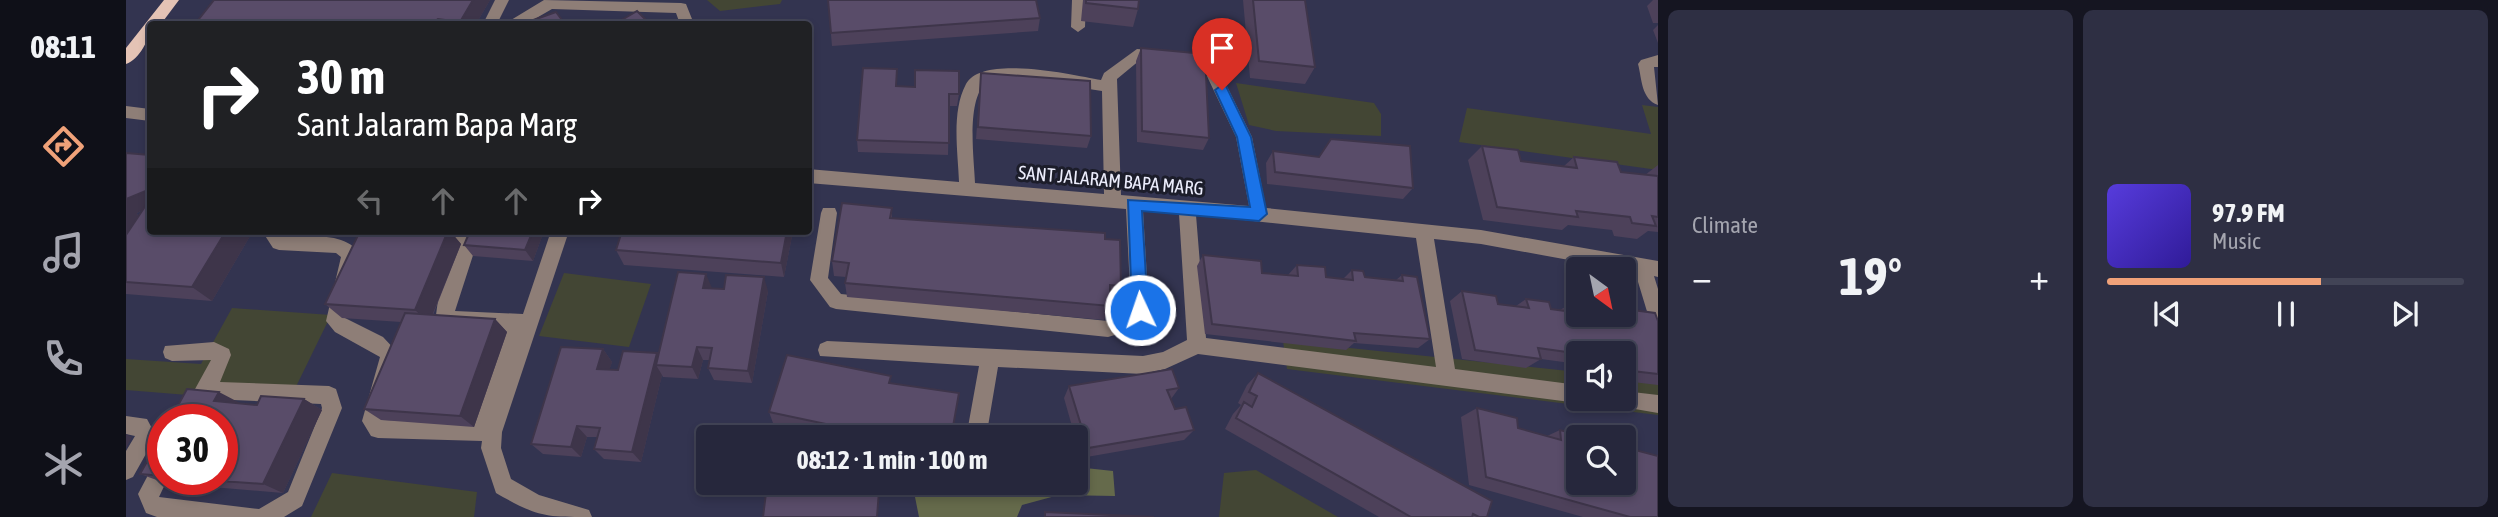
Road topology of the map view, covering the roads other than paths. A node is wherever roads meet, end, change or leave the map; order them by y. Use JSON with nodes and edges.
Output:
{"nodes":[{"id":1,"x":172,"y":0,"type":"edge"},
{"id":2,"x":502,"y":0,"type":"edge"},
{"id":3,"x":1079,"y":0,"type":"edge"},
{"id":4,"x":156,"y":21,"type":"edge"},
{"id":5,"x":492,"y":21,"type":"edge"},
{"id":6,"x":521,"y":21,"type":"edge"},
{"id":7,"x":686,"y":21,"type":"edge"},
{"id":8,"x":1078,"y":27,"type":"dead end"},
{"id":9,"x":147,"y":32,"type":"edge"},
{"id":10,"x":126,"y":59,"type":"edge"},
{"id":11,"x":1658,"y":61,"type":"edge"},
{"id":12,"x":1109,"y":87,"type":"junction"},
{"id":13,"x":1658,"y":99,"type":"edge"},
{"id":14,"x":126,"y":112,"type":"edge"},
{"id":15,"x":147,"y":115,"type":"edge"},
{"id":16,"x":812,"y":176,"type":"edge"},
{"id":17,"x":967,"y":188,"type":"junction"},
{"id":18,"x":1112,"y":202,"type":"junction"},
{"id":19,"x":1134,"y":204,"type":"junction"},
{"id":20,"x":1186,"y":208,"type":"junction"},
{"id":21,"x":829,"y":213,"type":"dead end"},
{"id":22,"x":1259,"y":214,"type":"junction"},
{"id":23,"x":1424,"y":231,"type":"junction"},
{"id":24,"x":274,"y":235,"type":"edge"},
{"id":25,"x":458,"y":235,"type":"edge"},
{"id":26,"x":557,"y":235,"type":"edge"},
{"id":27,"x":1650,"y":267,"type":"edge"},
{"id":28,"x":1658,"y":317,"type":"edge"},
{"id":29,"x":522,"y":322,"type":"junction"},
{"id":30,"x":1197,"y":345,"type":"junction"},
{"id":31,"x":827,"y":349,"type":"dead end"},
{"id":32,"x":172,"y":352,"type":"dead end"},
{"id":33,"x":990,"y":358,"type":"junction"},
{"id":34,"x":1447,"y":377,"type":"junction"},
{"id":35,"x":205,"y":390,"type":"junction"},
{"id":36,"x":1566,"y":392,"type":"edge"},
{"id":37,"x":1636,"y":401,"type":"edge"},
{"id":38,"x":197,"y":404,"type":"edge"},
{"id":39,"x":1658,"y":404,"type":"edge"},
{"id":40,"x":126,"y":425,"type":"edge"},
{"id":41,"x":978,"y":425,"type":"edge"},
{"id":42,"x":486,"y":432,"type":"junction"},
{"id":43,"x":126,"y":470,"type":"edge"},
{"id":44,"x":148,"y":495,"type":"edge"},
{"id":45,"x":203,"y":516,"type":"edge"},
{"id":46,"x":254,"y":517,"type":"edge"},
{"id":47,"x":264,"y":517,"type":"edge"},
{"id":48,"x":582,"y":517,"type":"edge"}],
"edges":[{"from":1,"to":4,"type":"main road"},
{"from":2,"to":5,"type":"street"},
{"from":3,"to":8,"type":"street"},
{"from":6,"to":7,"type":"street"},
{"from":9,"to":10,"type":"main road"},
{"from":11,"to":13,"type":"street"},
{"from":12,"to":17,"type":"street"},
{"from":12,"to":18,"type":"street"},
{"from":12,"to":22,"type":"street"},
{"from":14,"to":15,"type":"street"},
{"from":16,"to":17,"type":"street","name":"SANT JALARAM BAPA MARG"},
{"from":17,"to":18,"type":"street","name":"SANT JALARAM BAPA MARG"},
{"from":18,"to":19,"type":"street","name":"SANT JALARAM BAPA MARG"},
{"from":19,"to":20,"type":"street","name":"SANT JALARAM BAPA MARG"},
{"from":19,"to":21,"type":"street"},
{"from":20,"to":22,"type":"street","name":"SANT JALARAM BAPA MARG"},
{"from":20,"to":30,"type":"street"},
{"from":22,"to":23,"type":"street","name":"SANT JALARAM BAPA MARG"},
{"from":23,"to":27,"type":"street","name":"SANT JALARAM BAPA MARG"},
{"from":23,"to":34,"type":"street"},
{"from":24,"to":42,"type":"street"},
{"from":25,"to":29,"type":"street"},
{"from":26,"to":29,"type":"street"},
{"from":27,"to":28,"type":"street"},
{"from":29,"to":42,"type":"street"},
{"from":30,"to":33,"type":"street"},
{"from":30,"to":34,"type":"street"},
{"from":31,"to":33,"type":"street"},
{"from":32,"to":35,"type":"street"},
{"from":33,"to":41,"type":"street"},
{"from":34,"to":36,"type":"street"},
{"from":35,"to":38,"type":"street"},
{"from":35,"to":47,"type":"street"},
{"from":37,"to":39,"type":"street"},
{"from":40,"to":43,"type":"street"},
{"from":42,"to":48,"type":"street"},
{"from":44,"to":45,"type":"street"},
{"from":45,"to":46,"type":"street"}]}
